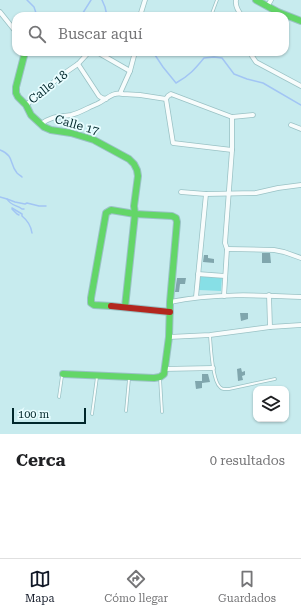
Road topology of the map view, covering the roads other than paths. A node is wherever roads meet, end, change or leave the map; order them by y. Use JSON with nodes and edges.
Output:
{"nodes":[{"id":1,"x":145,"y":0,"type":"edge"},
{"id":2,"x":217,"y":0,"type":"edge"},
{"id":3,"x":236,"y":0,"type":"edge"},
{"id":4,"x":256,"y":0,"type":"edge"},
{"id":5,"x":271,"y":0,"type":"edge"},
{"id":6,"x":267,"y":7,"type":"junction"},
{"id":7,"x":0,"y":12,"type":"edge"},
{"id":8,"x":141,"y":12,"type":"edge"},
{"id":9,"x":212,"y":12,"type":"edge"},
{"id":10,"x":240,"y":12,"type":"edge"},
{"id":11,"x":278,"y":12,"type":"edge"},
{"id":12,"x":289,"y":16,"type":"edge"},
{"id":13,"x":301,"y":21,"type":"edge"},
{"id":14,"x":12,"y":27,"type":"edge"},
{"id":15,"x":24,"y":56,"type":"edge"},
{"id":16,"x":85,"y":56,"type":"edge"},
{"id":17,"x":104,"y":56,"type":"edge"},
{"id":18,"x":134,"y":56,"type":"edge"},
{"id":19,"x":252,"y":56,"type":"edge"},
{"id":20,"x":78,"y":64,"type":"junction"},
{"id":21,"x":130,"y":71,"type":"junction"},
{"id":22,"x":301,"y":86,"type":"edge"},
{"id":23,"x":121,"y":93,"type":"junction"},
{"id":24,"x":106,"y":99,"type":"junction"},
{"id":25,"x":166,"y":99,"type":"junction"},
{"id":26,"x":26,"y":105,"type":"junction"},
{"id":27,"x":253,"y":114,"type":"dead end"},
{"id":28,"x":232,"y":117,"type":"junction"},
{"id":29,"x":41,"y":124,"type":"junction"},
{"id":30,"x":291,"y":125,"type":"dead end"},
{"id":31,"x":301,"y":129,"type":"edge"},
{"id":32,"x":232,"y":150,"type":"junction"},
{"id":33,"x":301,"y":185,"type":"edge"},
{"id":34,"x":181,"y":192,"type":"dead end"},
{"id":35,"x":206,"y":194,"type":"junction"},
{"id":36,"x":229,"y":194,"type":"junction"},
{"id":37,"x":135,"y":214,"type":"junction"},
{"id":38,"x":227,"y":249,"type":"junction"},
{"id":39,"x":301,"y":258,"type":"edge"},
{"id":40,"x":198,"y":274,"type":"junction"},
{"id":41,"x":225,"y":276,"type":"junction"},
{"id":42,"x":269,"y":295,"type":"junction"},
{"id":43,"x":224,"y":296,"type":"junction"},
{"id":44,"x":196,"y":297,"type":"junction"},
{"id":45,"x":301,"y":297,"type":"edge"},
{"id":46,"x":170,"y":302,"type":"junction"},
{"id":47,"x":125,"y":307,"type":"junction"},
{"id":48,"x":170,"y":312,"type":"junction"},
{"id":49,"x":301,"y":325,"type":"edge"},
{"id":50,"x":270,"y":327,"type":"junction"},
{"id":51,"x":210,"y":335,"type":"junction"},
{"id":52,"x":169,"y":336,"type":"junction"},
{"id":53,"x":213,"y":368,"type":"junction"},
{"id":54,"x":164,"y":369,"type":"junction"},
{"id":55,"x":63,"y":374,"type":"joint"},
{"id":56,"x":98,"y":376,"type":"junction"},
{"id":57,"x":129,"y":377,"type":"junction"},
{"id":58,"x":160,"y":377,"type":"junction"},
{"id":59,"x":275,"y":379,"type":"dead end"},
{"id":60,"x":60,"y":396,"type":"dead end"},
{"id":61,"x":126,"y":411,"type":"dead end"},
{"id":62,"x":162,"y":412,"type":"dead end"},
{"id":63,"x":92,"y":414,"type":"dead end"}],
"edges":[{"from":1,"to":8,"type":"street"},
{"from":2,"to":9,"type":"lane"},
{"from":3,"to":10,"type":"street"},
{"from":4,"to":6,"type":"street"},
{"from":5,"to":6,"type":"street"},
{"from":6,"to":11,"type":"street"},
{"from":7,"to":14,"type":"street"},
{"from":12,"to":13,"type":"street"},
{"from":15,"to":26,"type":"street","name":"Calle 17"},
{"from":16,"to":20,"type":"street","name":"Calle 18"},
{"from":17,"to":21,"type":"street"},
{"from":18,"to":21,"type":"street"},
{"from":19,"to":22,"type":"street"},
{"from":20,"to":24,"type":"street"},
{"from":20,"to":26,"type":"street","name":"Calle 18"},
{"from":21,"to":23,"type":"street"},
{"from":23,"to":24,"type":"street"},
{"from":23,"to":25,"type":"street"},
{"from":24,"to":29,"type":"street"},
{"from":25,"to":28,"type":"street"},
{"from":25,"to":32,"type":"street"},
{"from":26,"to":29,"type":"street","name":"Calle 17"},
{"from":27,"to":28,"type":"street"},
{"from":28,"to":32,"type":"street"},
{"from":29,"to":37,"type":"street","name":"Calle 17"},
{"from":30,"to":31,"type":"street"},
{"from":32,"to":36,"type":"street"},
{"from":33,"to":36,"type":"street"},
{"from":34,"to":35,"type":"street"},
{"from":35,"to":36,"type":"street"},
{"from":35,"to":40,"type":"street"},
{"from":36,"to":38,"type":"street"},
{"from":37,"to":46,"type":"street"},
{"from":37,"to":47,"type":"street","name":"Calle 17"},
{"from":37,"to":47,"type":"street"},
{"from":38,"to":39,"type":"street"},
{"from":38,"to":41,"type":"street"},
{"from":40,"to":41,"type":"street"},
{"from":40,"to":44,"type":"street"},
{"from":41,"to":43,"type":"street"},
{"from":42,"to":43,"type":"street"},
{"from":42,"to":45,"type":"street"},
{"from":42,"to":50,"type":"street"},
{"from":43,"to":44,"type":"street"},
{"from":44,"to":46,"type":"street"},
{"from":46,"to":48,"type":"street"},
{"from":47,"to":48,"type":"street"},
{"from":48,"to":52,"type":"street"},
{"from":49,"to":50,"type":"street"},
{"from":50,"to":51,"type":"street"},
{"from":51,"to":52,"type":"street"},
{"from":51,"to":53,"type":"lane"},
{"from":52,"to":54,"type":"street"},
{"from":53,"to":54,"type":"street"},
{"from":53,"to":59,"type":"lane"},
{"from":54,"to":58,"type":"street"},
{"from":55,"to":56,"type":"street"},
{"from":55,"to":60,"type":"lane"},
{"from":56,"to":57,"type":"street"},
{"from":56,"to":63,"type":"lane"},
{"from":57,"to":58,"type":"street"},
{"from":57,"to":61,"type":"lane"},
{"from":58,"to":62,"type":"lane"}]}
